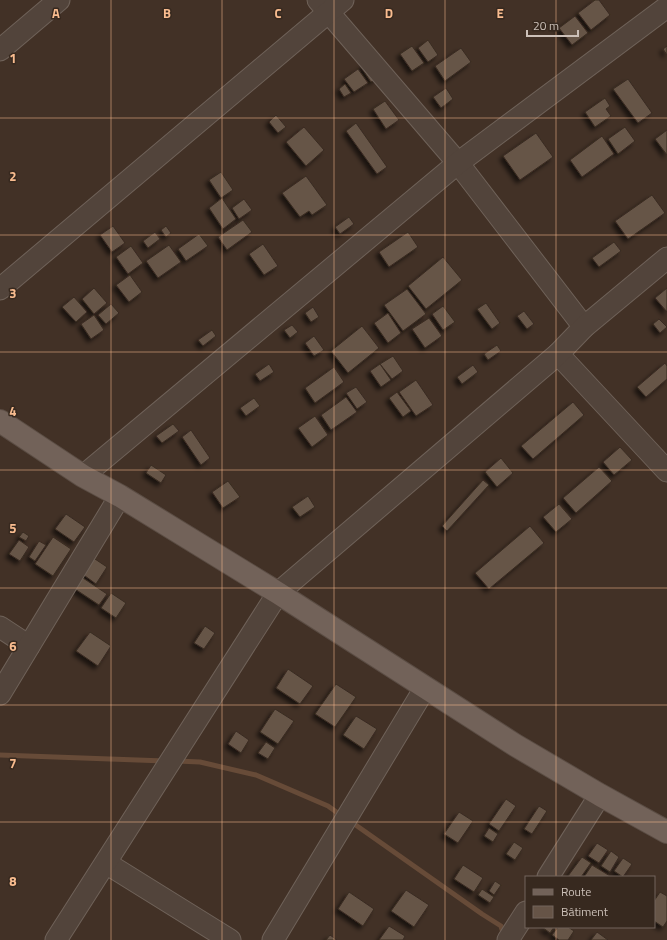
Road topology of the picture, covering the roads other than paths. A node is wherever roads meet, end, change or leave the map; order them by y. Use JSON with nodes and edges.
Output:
{"nodes":[{"id":1,"x":59,"y":0,"type":"edge"},
{"id":2,"x":329,"y":4,"type":"edge"},
{"id":3,"x":667,"y":7,"type":"edge"},
{"id":4,"x":0,"y":50,"type":"edge"},
{"id":5,"x":458,"y":163,"type":"junction"},
{"id":6,"x":667,"y":258,"type":"edge"},
{"id":7,"x":0,"y":289,"type":"edge"},
{"id":8,"x":584,"y":327,"type":"junction"},
{"id":9,"x":558,"y":354,"type":"junction"},
{"id":10,"x":0,"y":421,"type":"edge"},
{"id":11,"x":667,"y":471,"type":"edge"},
{"id":12,"x":83,"y":476,"type":"junction"},
{"id":13,"x":120,"y":496,"type":"junction"},
{"id":14,"x":278,"y":593,"type":"junction"},
{"id":15,"x":0,"y":627,"type":"edge"},
{"id":16,"x":29,"y":646,"type":"junction"},
{"id":17,"x":425,"y":688,"type":"junction"},
{"id":18,"x":0,"y":694,"type":"edge"},
{"id":19,"x":600,"y":795,"type":"junction"},
{"id":20,"x":667,"y":832,"type":"edge"},
{"id":21,"x":106,"y":863,"type":"junction"},
{"id":22,"x":549,"y":876,"type":"edge"},
{"id":23,"x":525,"y":914,"type":"edge"},
{"id":24,"x":56,"y":940,"type":"edge"},
{"id":25,"x":230,"y":940,"type":"edge"},
{"id":26,"x":273,"y":940,"type":"edge"},
{"id":27,"x":508,"y":940,"type":"edge"}],
"edges":[{"from":1,"to":4,"type":"street"},
{"from":2,"to":5,"type":"street"},
{"from":2,"to":7,"type":"street"},
{"from":3,"to":5,"type":"street"},
{"from":5,"to":8,"type":"street"},
{"from":5,"to":12,"type":"street"},
{"from":6,"to":8,"type":"street"},
{"from":8,"to":9,"type":"street"},
{"from":9,"to":11,"type":"street"},
{"from":9,"to":14,"type":"street"},
{"from":10,"to":12,"type":"main road"},
{"from":12,"to":13,"type":"main road"},
{"from":13,"to":14,"type":"main road"},
{"from":13,"to":16,"type":"street"},
{"from":14,"to":17,"type":"main road"},
{"from":14,"to":21,"type":"street"},
{"from":15,"to":16,"type":"street"},
{"from":16,"to":18,"type":"street"},
{"from":17,"to":19,"type":"main road"},
{"from":17,"to":26,"type":"street"},
{"from":19,"to":20,"type":"main road"},
{"from":19,"to":22,"type":"street"},
{"from":21,"to":24,"type":"street"},
{"from":21,"to":25,"type":"street"},
{"from":23,"to":27,"type":"street"}]}
